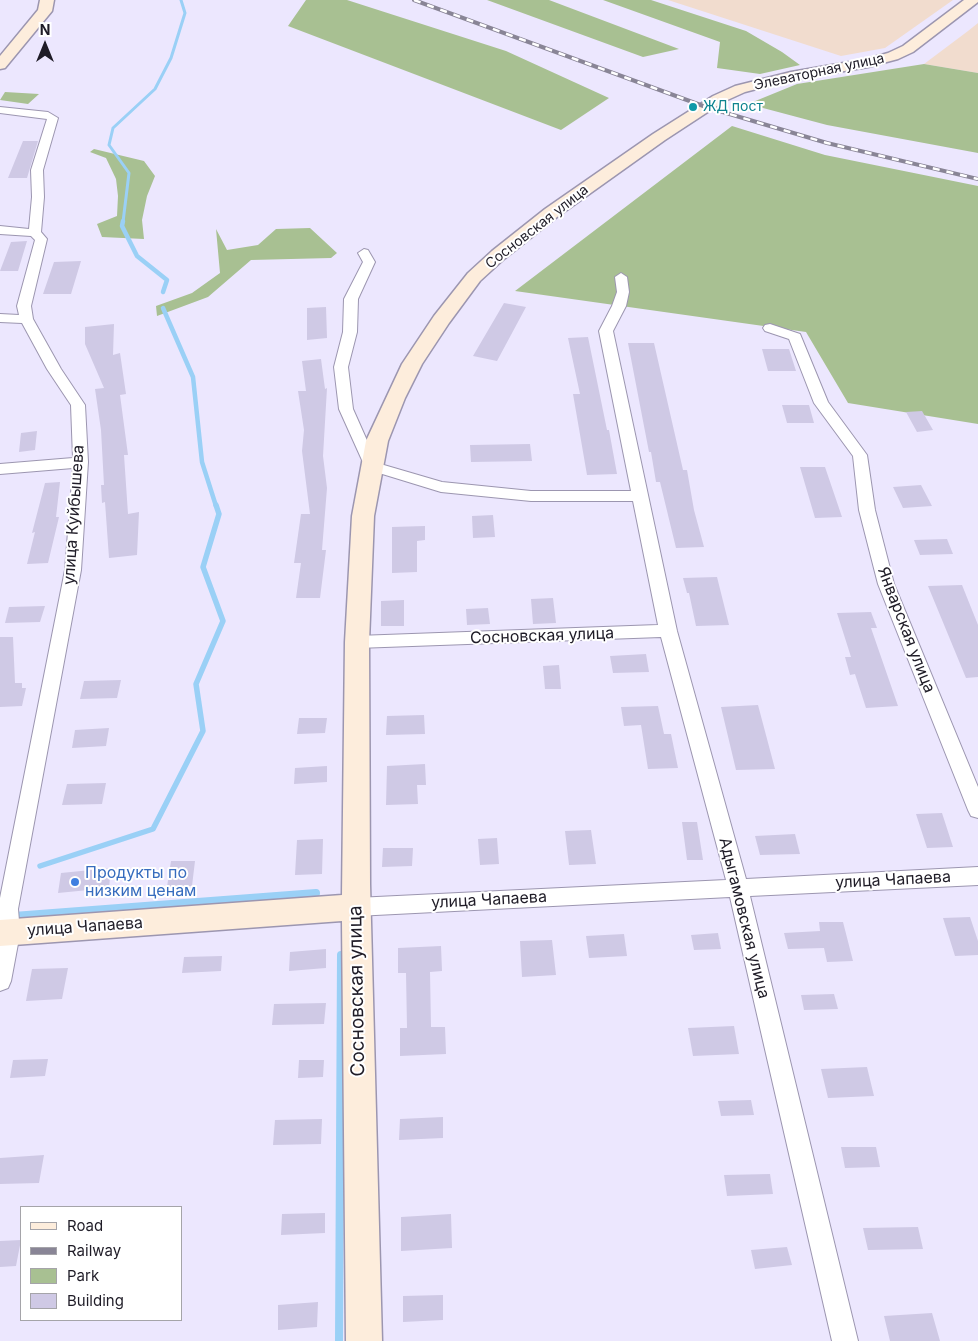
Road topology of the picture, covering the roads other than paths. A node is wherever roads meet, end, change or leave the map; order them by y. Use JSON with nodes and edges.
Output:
{"nodes":[{"id":1,"x":47,"y":0,"type":"edge"},
{"id":2,"x":973,"y":0,"type":"edge"},
{"id":3,"x":0,"y":65,"type":"edge"},
{"id":4,"x":708,"y":105,"type":"joint"},
{"id":5,"x":0,"y":110,"type":"edge"},
{"id":6,"x":36,"y":225,"type":"junction"},
{"id":7,"x":4,"y":230,"type":"edge"},
{"id":8,"x":364,"y":254,"type":"dead end"},
{"id":9,"x":621,"y":277,"type":"dead end"},
{"id":10,"x":0,"y":318,"type":"edge"},
{"id":11,"x":26,"y":319,"type":"junction"},
{"id":12,"x":770,"y":328,"type":"dead end"},
{"id":13,"x":81,"y":455,"type":"junction"},
{"id":14,"x":371,"y":466,"type":"junction"},
{"id":15,"x":0,"y":469,"type":"edge"},
{"id":16,"x":640,"y":496,"type":"junction"},
{"id":17,"x":668,"y":632,"type":"junction"},
{"id":18,"x":357,"y":642,"type":"junction"},
{"id":19,"x":978,"y":810,"type":"edge"},
{"id":20,"x":978,"y":876,"type":"edge"},
{"id":21,"x":738,"y":888,"type":"junction"},
{"id":22,"x":356,"y":907,"type":"junction"},
{"id":23,"x":5,"y":933,"type":"edge"},
{"id":24,"x":0,"y":981,"type":"edge"},
{"id":25,"x":364,"y":1341,"type":"edge"},
{"id":26,"x":845,"y":1341,"type":"edge"}],
"edges":[{"from":1,"to":3,"type":"main road"},
{"from":2,"to":4,"type":"main road","name":"Элеваторная улица"},
{"from":4,"to":14,"type":"main road","name":"Сосновская улица"},
{"from":5,"to":6,"type":"street"},
{"from":6,"to":7,"type":"street"},
{"from":6,"to":11,"type":"street"},
{"from":8,"to":14,"type":"street"},
{"from":9,"to":16,"type":"street","name":"Адыгамовская улица"},
{"from":10,"to":11,"type":"street"},
{"from":11,"to":13,"type":"street","name":"улица Куйбышева"},
{"from":12,"to":19,"type":"street","name":"Январская улица"},
{"from":13,"to":15,"type":"street"},
{"from":13,"to":23,"type":"street","name":"улица Куйбышева"},
{"from":14,"to":16,"type":"street"},
{"from":14,"to":18,"type":"main road","name":"Сосновская улица"},
{"from":16,"to":17,"type":"street","name":"Адыгамовская улица"},
{"from":17,"to":18,"type":"street","name":"Сосновская улица"},
{"from":17,"to":21,"type":"street","name":"Адыгамовская улица"},
{"from":18,"to":22,"type":"main road","name":"Сосновская улица"},
{"from":20,"to":21,"type":"street","name":"улица Чапаева"},
{"from":21,"to":22,"type":"street","name":"улица Чапаева"},
{"from":21,"to":26,"type":"street","name":"Адыгамовская улица"},
{"from":22,"to":23,"type":"main road","name":"улица Чапаева"},
{"from":22,"to":25,"type":"main road","name":"Сосновская улица"},
{"from":23,"to":24,"type":"street","name":"улица Куйбышева"}]}
